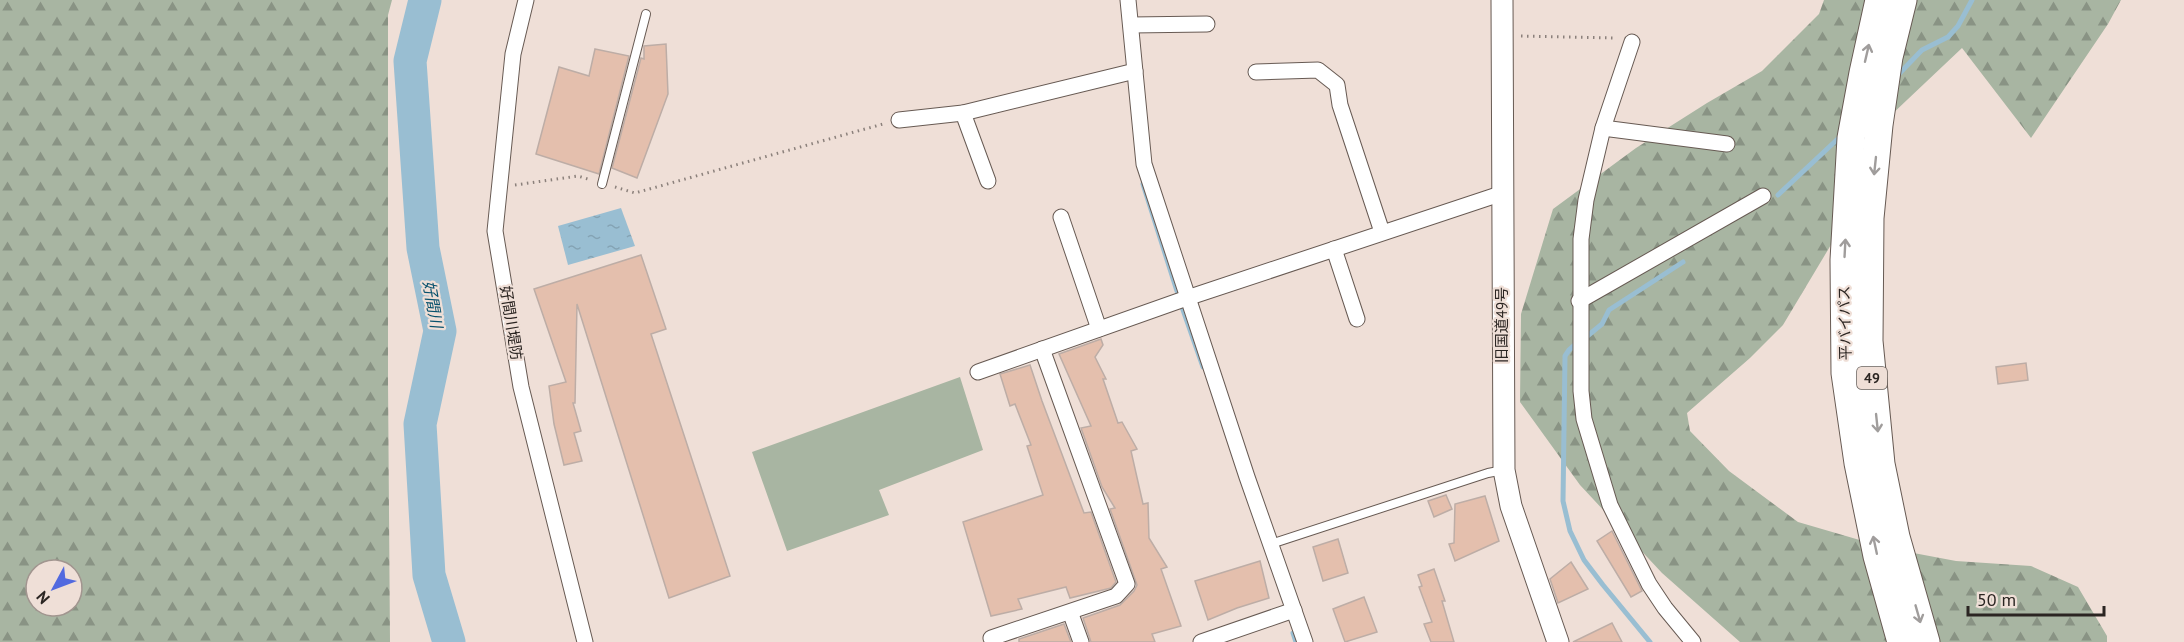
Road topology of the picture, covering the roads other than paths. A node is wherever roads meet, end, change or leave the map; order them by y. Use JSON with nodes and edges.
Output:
{"nodes":[{"id":1,"x":526,"y":0,"type":"edge"},
{"id":2,"x":1128,"y":0,"type":"edge"},
{"id":3,"x":1502,"y":0,"type":"edge"},
{"id":4,"x":1879,"y":0,"type":"edge"},
{"id":5,"x":1903,"y":0,"type":"edge"},
{"id":6,"x":646,"y":14,"type":"dead end"},
{"id":7,"x":1207,"y":24,"type":"dead end"},
{"id":8,"x":1131,"y":25,"type":"junction"},
{"id":9,"x":1632,"y":42,"type":"road end"},
{"id":10,"x":1130,"y":72,"type":"junction"},
{"id":11,"x":1256,"y":72,"type":"dead end"},
{"id":12,"x":1869,"y":108,"type":"junction"},
{"id":13,"x":963,"y":113,"type":"junction"},
{"id":14,"x":899,"y":120,"type":"road end"},
{"id":15,"x":1603,"y":128,"type":"junction"},
{"id":16,"x":1726,"y":144,"type":"dead end"},
{"id":17,"x":988,"y":181,"type":"dead end"},
{"id":18,"x":602,"y":184,"type":"road end"},
{"id":19,"x":1503,"y":193,"type":"junction"},
{"id":20,"x":1763,"y":196,"type":"dead end"},
{"id":21,"x":1061,"y":217,"type":"dead end"},
{"id":22,"x":1382,"y":232,"type":"junction"},
{"id":23,"x":1334,"y":249,"type":"junction"},
{"id":24,"x":1187,"y":298,"type":"junction"},
{"id":25,"x":1579,"y":301,"type":"junction"},
{"id":26,"x":1357,"y":319,"type":"dead end"},
{"id":27,"x":1099,"y":329,"type":"junction"},
{"id":28,"x":1042,"y":350,"type":"junction"},
{"id":29,"x":978,"y":372,"type":"dead end"},
{"id":30,"x":1504,"y":470,"type":"junction"},
{"id":31,"x":1271,"y":544,"type":"junction"},
{"id":32,"x":1293,"y":609,"type":"junction"},
{"id":33,"x":1072,"y":617,"type":"dead end"},
{"id":34,"x":991,"y":638,"type":"dead end"},
{"id":35,"x":585,"y":642,"type":"edge"},
{"id":36,"x":1081,"y":642,"type":"edge"},
{"id":37,"x":1201,"y":642,"type":"edge"},
{"id":38,"x":1305,"y":642,"type":"edge"},
{"id":39,"x":1558,"y":642,"type":"edge"},
{"id":40,"x":1693,"y":642,"type":"edge"},
{"id":41,"x":1901,"y":642,"type":"edge"},
{"id":42,"x":1926,"y":642,"type":"edge"}],
"edges":[{"from":1,"to":35,"type":"street","name":"好間川堤防"},
{"from":2,"to":8,"type":"street"},
{"from":3,"to":19,"type":"street","name":"旧国道49号"},
{"from":12,"to":4,"type":"highway","name":"平バイパス","number":"49","one_way":true},
{"from":5,"to":12,"type":"highway","name":"平バイパス","number":"49"},
{"from":6,"to":18,"type":"lane"},
{"from":7,"to":8,"type":"street"},
{"from":8,"to":10,"type":"street"},
{"from":9,"to":15,"type":"street"},
{"from":10,"to":13,"type":"street"},
{"from":10,"to":24,"type":"street"},
{"from":11,"to":22,"type":"street"},
{"from":41,"to":12,"type":"highway","name":"平バイパス","number":"49","one_way":true},
{"from":12,"to":42,"type":"highway","name":"平バイパス","number":"49","one_way":true},
{"from":13,"to":14,"type":"street"},
{"from":13,"to":17,"type":"street"},
{"from":15,"to":16,"type":"street"},
{"from":15,"to":25,"type":"street"},
{"from":19,"to":22,"type":"street"},
{"from":19,"to":30,"type":"street","name":"旧国道49号"},
{"from":20,"to":25,"type":"street"},
{"from":21,"to":27,"type":"street"},
{"from":22,"to":23,"type":"street"},
{"from":23,"to":24,"type":"street"},
{"from":23,"to":26,"type":"street"},
{"from":24,"to":27,"type":"street"},
{"from":24,"to":31,"type":"street"},
{"from":25,"to":40,"type":"street"},
{"from":27,"to":28,"type":"street"},
{"from":28,"to":29,"type":"street"},
{"from":28,"to":34,"type":"street"},
{"from":30,"to":31,"type":"lane"},
{"from":30,"to":39,"type":"street","name":"旧国道49号"},
{"from":31,"to":32,"type":"street"},
{"from":32,"to":37,"type":"street"},
{"from":32,"to":38,"type":"street"},
{"from":33,"to":36,"type":"street"}]}
